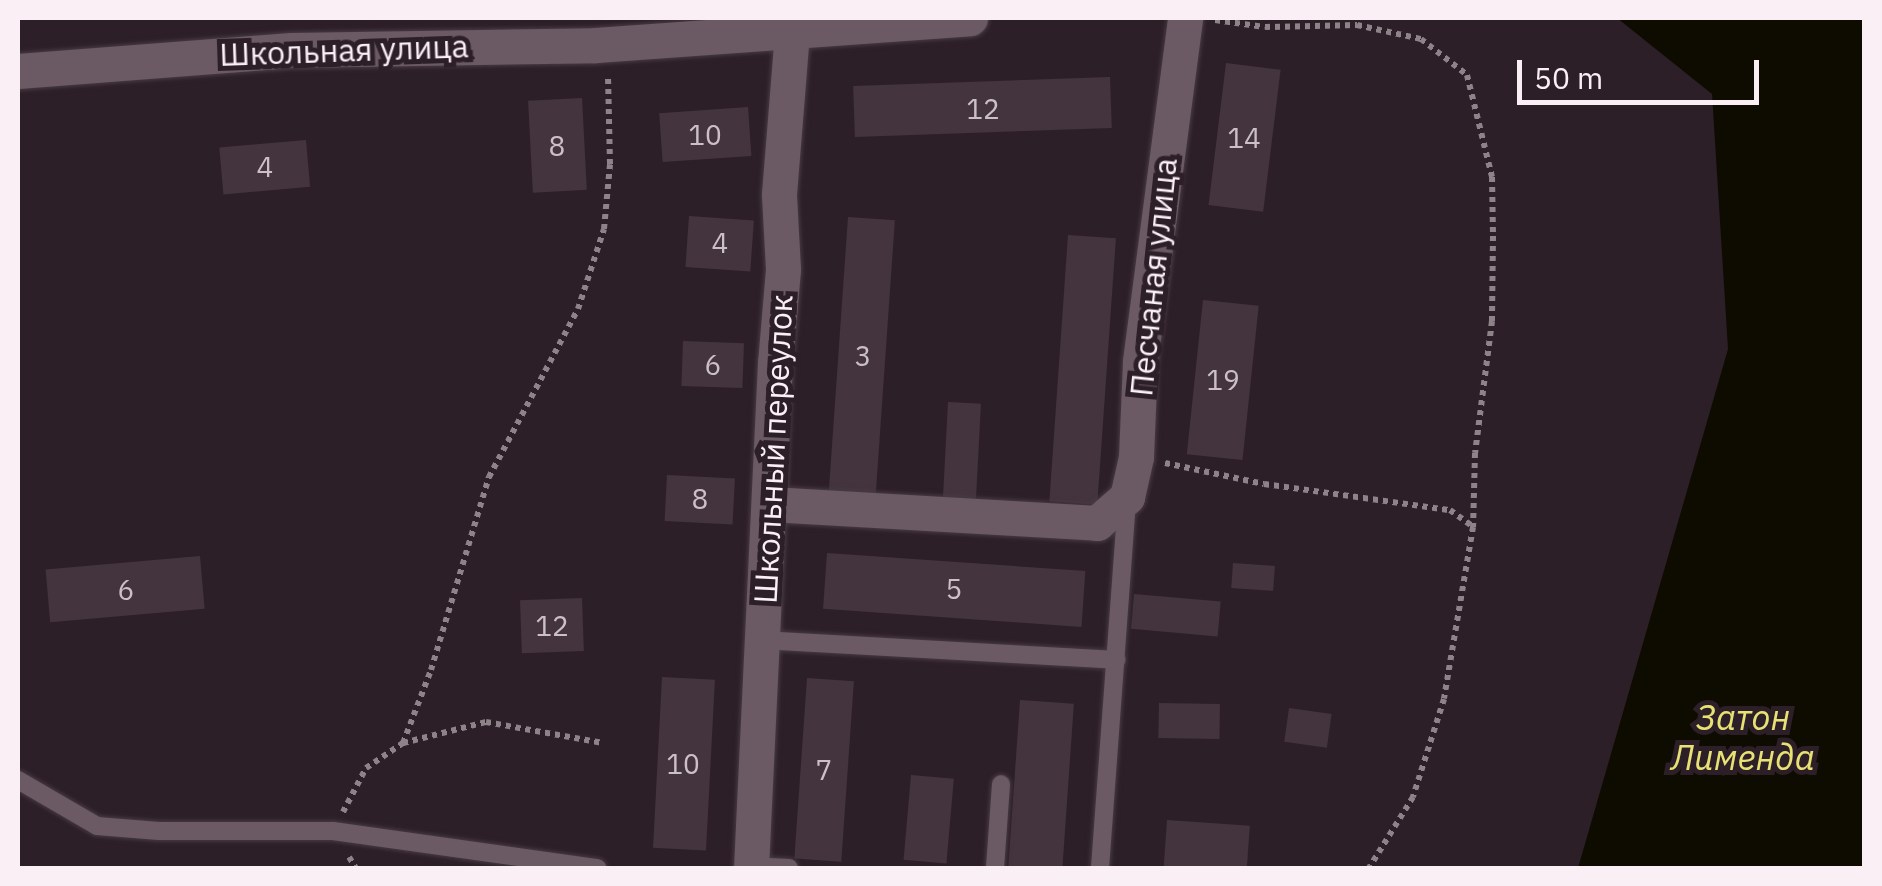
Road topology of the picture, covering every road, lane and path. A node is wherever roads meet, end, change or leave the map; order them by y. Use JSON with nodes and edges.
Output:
{"nodes":[{"id":1,"x":970,"y":18,"type":"edge"},
{"id":2,"x":1185,"y":18,"type":"edge"},
{"id":3,"x":1198,"y":18,"type":"edge"},
{"id":4,"x":792,"y":32,"type":"junction"},
{"id":5,"x":608,"y":44,"type":"junction"},
{"id":6,"x":18,"y":71,"type":"edge"},
{"id":7,"x":1136,"y":457,"type":"junction"},
{"id":8,"x":1128,"y":497,"type":"junction"},
{"id":9,"x":770,"y":504,"type":"junction"},
{"id":10,"x":1473,"y":527,"type":"junction"},
{"id":11,"x":762,"y":640,"type":"junction"},
{"id":12,"x":1116,"y":660,"type":"junction"},
{"id":13,"x":403,"y":743,"type":"junction"},
{"id":14,"x":603,"y":743,"type":"dead end"},
{"id":15,"x":18,"y":780,"type":"edge"},
{"id":16,"x":1001,"y":784,"type":"dead end"},
{"id":17,"x":332,"y":831,"type":"junction"},
{"id":18,"x":597,"y":868,"type":"edge"},
{"id":19,"x":748,"y":868,"type":"edge"},
{"id":20,"x":789,"y":868,"type":"edge"},
{"id":21,"x":995,"y":868,"type":"edge"},
{"id":22,"x":1100,"y":868,"type":"edge"},
{"id":23,"x":1369,"y":868,"type":"edge"}],
"edges":[{"from":1,"to":4,"type":"street","name":"Школьная улица"},
{"from":2,"to":7,"type":"street","name":"Песчаная улица"},
{"from":3,"to":10,"type":"path"},
{"from":4,"to":5,"type":"street","name":"Школьная улица"},
{"from":4,"to":9,"type":"street","name":"Школьный переулок"},
{"from":5,"to":6,"type":"street","name":"Школьная улица"},
{"from":5,"to":13,"type":"path"},
{"from":7,"to":8,"type":"street","name":"Песчаная улица"},
{"from":7,"to":10,"type":"path"},
{"from":8,"to":9,"type":"street"},
{"from":8,"to":12,"type":"lane"},
{"from":9,"to":11,"type":"street","name":"Школьный переулок"},
{"from":10,"to":23,"type":"path"},
{"from":11,"to":12,"type":"lane"},
{"from":11,"to":19,"type":"street","name":"Школьный переулок"},
{"from":12,"to":22,"type":"lane"},
{"from":13,"to":14,"type":"path"},
{"from":13,"to":17,"type":"path"},
{"from":15,"to":17,"type":"lane"},
{"from":16,"to":21,"type":"lane"},
{"from":17,"to":18,"type":"lane"},
{"from":19,"to":20,"type":"lane"}]}
